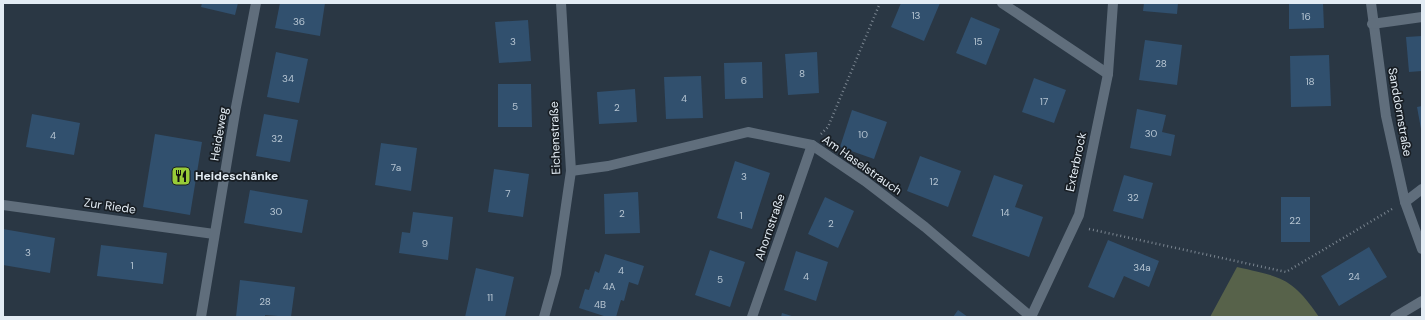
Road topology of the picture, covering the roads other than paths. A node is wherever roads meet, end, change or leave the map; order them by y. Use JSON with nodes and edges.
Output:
{"nodes":[{"id":1,"x":256,"y":3,"type":"edge"},
{"id":2,"x":561,"y":3,"type":"edge"},
{"id":3,"x":1002,"y":3,"type":"edge"},
{"id":4,"x":1113,"y":3,"type":"edge"},
{"id":5,"x":1371,"y":3,"type":"edge"},
{"id":6,"x":1422,"y":17,"type":"edge"},
{"id":7,"x":1372,"y":24,"type":"junction"},
{"id":8,"x":1108,"y":74,"type":"junction"},
{"id":9,"x":812,"y":145,"type":"junction"},
{"id":10,"x":571,"y":171,"type":"junction"},
{"id":11,"x":1422,"y":189,"type":"edge"},
{"id":12,"x":1405,"y":202,"type":"junction"},
{"id":13,"x":3,"y":205,"type":"edge"},
{"id":14,"x":214,"y":234,"type":"junction"},
{"id":15,"x":1422,"y":249,"type":"edge"},
{"id":16,"x":1422,"y":301,"type":"edge"},
{"id":17,"x":201,"y":317,"type":"edge"},
{"id":18,"x":544,"y":317,"type":"edge"},
{"id":19,"x":752,"y":317,"type":"edge"},
{"id":20,"x":1031,"y":317,"type":"edge"},
{"id":21,"x":1395,"y":317,"type":"edge"}],
"edges":[{"from":1,"to":14,"type":"street","name":"Heideweg"},
{"from":2,"to":10,"type":"street","name":"Eichenstraße"},
{"from":3,"to":8,"type":"street"},
{"from":4,"to":8,"type":"street","name":"Exterbrock"},
{"from":5,"to":7,"type":"street","name":"Sanddornstraße"},
{"from":6,"to":7,"type":"street"},
{"from":7,"to":12,"type":"street","name":"Sanddornstraße"},
{"from":8,"to":20,"type":"street","name":"Exterbrock"},
{"from":9,"to":10,"type":"street","name":"Am Haselstrauch"},
{"from":9,"to":19,"type":"street","name":"Ahornstraße"},
{"from":9,"to":20,"type":"street","name":"Am Haselstrauch"},
{"from":10,"to":18,"type":"street","name":"Eichenstraße"},
{"from":11,"to":12,"type":"street"},
{"from":12,"to":15,"type":"street","name":"Sanddornstraße"},
{"from":13,"to":14,"type":"street","name":"Zur Riede"},
{"from":14,"to":17,"type":"street","name":"Heideweg"},
{"from":16,"to":21,"type":"street"}]}
